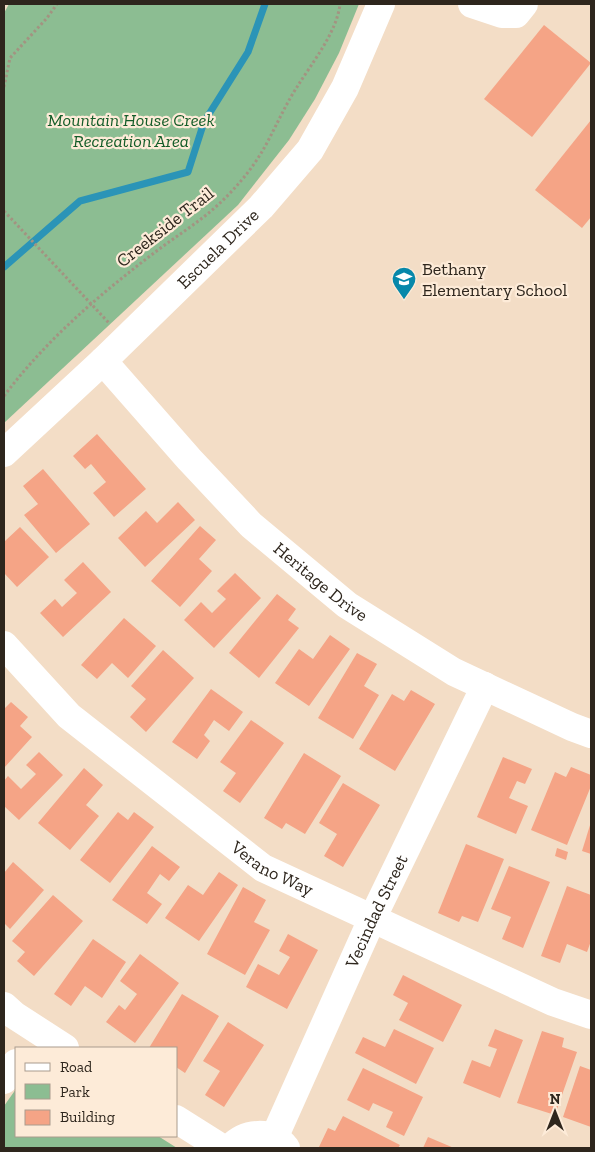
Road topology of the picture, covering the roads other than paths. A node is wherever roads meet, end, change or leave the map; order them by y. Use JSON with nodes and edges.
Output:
{"nodes":[{"id":1,"x":381,"y":4,"type":"edge"},
{"id":2,"x":472,"y":4,"type":"edge"},
{"id":3,"x":524,"y":4,"type":"edge"},
{"id":4,"x":103,"y":361,"type":"junction"},
{"id":5,"x":4,"y":453,"type":"edge"},
{"id":6,"x":4,"y":645,"type":"edge"},
{"id":7,"x":485,"y":686,"type":"junction"},
{"id":8,"x":591,"y":734,"type":"edge"},
{"id":9,"x":372,"y":919,"type":"junction"},
{"id":10,"x":4,"y":1006,"type":"edge"},
{"id":11,"x":591,"y":1016,"type":"edge"},
{"id":12,"x":33,"y":1040,"type":"edge"},
{"id":13,"x":61,"y":1047,"type":"edge"},
{"id":14,"x":15,"y":1064,"type":"edge"},
{"id":15,"x":4,"y":1080,"type":"edge"},
{"id":16,"x":178,"y":1120,"type":"edge"},
{"id":17,"x":280,"y":1143,"type":"edge"},
{"id":18,"x":222,"y":1148,"type":"edge"},
{"id":19,"x":230,"y":1148,"type":"edge"}],
"edges":[{"from":1,"to":4,"type":"street","name":"Escuela Drive"},
{"from":2,"to":3,"type":"street"},
{"from":4,"to":5,"type":"street","name":"Escuela Drive"},
{"from":4,"to":7,"type":"street","name":"Heritage Drive"},
{"from":6,"to":9,"type":"street","name":"Verano Way"},
{"from":7,"to":8,"type":"street","name":"Heritage Drive"},
{"from":7,"to":9,"type":"street","name":"Vecindad Street"},
{"from":9,"to":11,"type":"street","name":"Verano Way"},
{"from":9,"to":17,"type":"street","name":"Vecindad Street"},
{"from":10,"to":12,"type":"street"},
{"from":12,"to":13,"type":"street"},
{"from":14,"to":15,"type":"street"},
{"from":16,"to":18,"type":"street"},
{"from":17,"to":19,"type":"street"}]}
